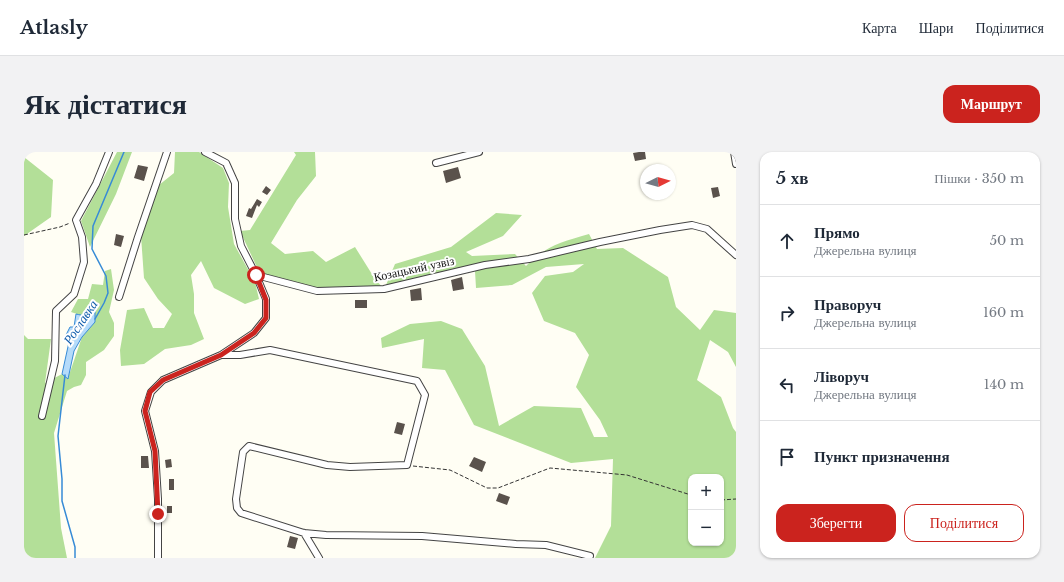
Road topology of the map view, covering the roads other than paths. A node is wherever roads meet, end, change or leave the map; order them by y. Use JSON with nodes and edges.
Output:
{"nodes":[{"id":1,"x":109,"y":152,"type":"edge"},
{"id":2,"x":167,"y":152,"type":"edge"},
{"id":3,"x":205,"y":152,"type":"edge"},
{"id":4,"x":480,"y":152,"type":"edge"},
{"id":5,"x":734,"y":152,"type":"edge"},
{"id":6,"x":436,"y":163,"type":"dead end"},
{"id":7,"x":736,"y":164,"type":"edge"},
{"id":8,"x":736,"y":255,"type":"edge"},
{"id":9,"x":256,"y":275,"type":"junction"},
{"id":10,"x":119,"y":297,"type":"dead end"},
{"id":11,"x":221,"y":355,"type":"junction"},
{"id":12,"x":42,"y":416,"type":"dead end"},
{"id":13,"x":304,"y":533,"type":"junction"},
{"id":14,"x":158,"y":558,"type":"edge"},
{"id":15,"x":319,"y":558,"type":"edge"},
{"id":16,"x":589,"y":558,"type":"edge"}],
"edges":[{"from":1,"to":12,"type":"street"},
{"from":2,"to":10,"type":"street"},
{"from":3,"to":9,"type":"street"},
{"from":4,"to":6,"type":"street"},
{"from":5,"to":7,"type":"street"},
{"from":8,"to":9,"type":"street","name":"Козацький узвіз"},
{"from":9,"to":11,"type":"street"},
{"from":11,"to":13,"type":"street"},
{"from":11,"to":14,"type":"street"},
{"from":13,"to":15,"type":"street"},
{"from":13,"to":16,"type":"street"}]}
